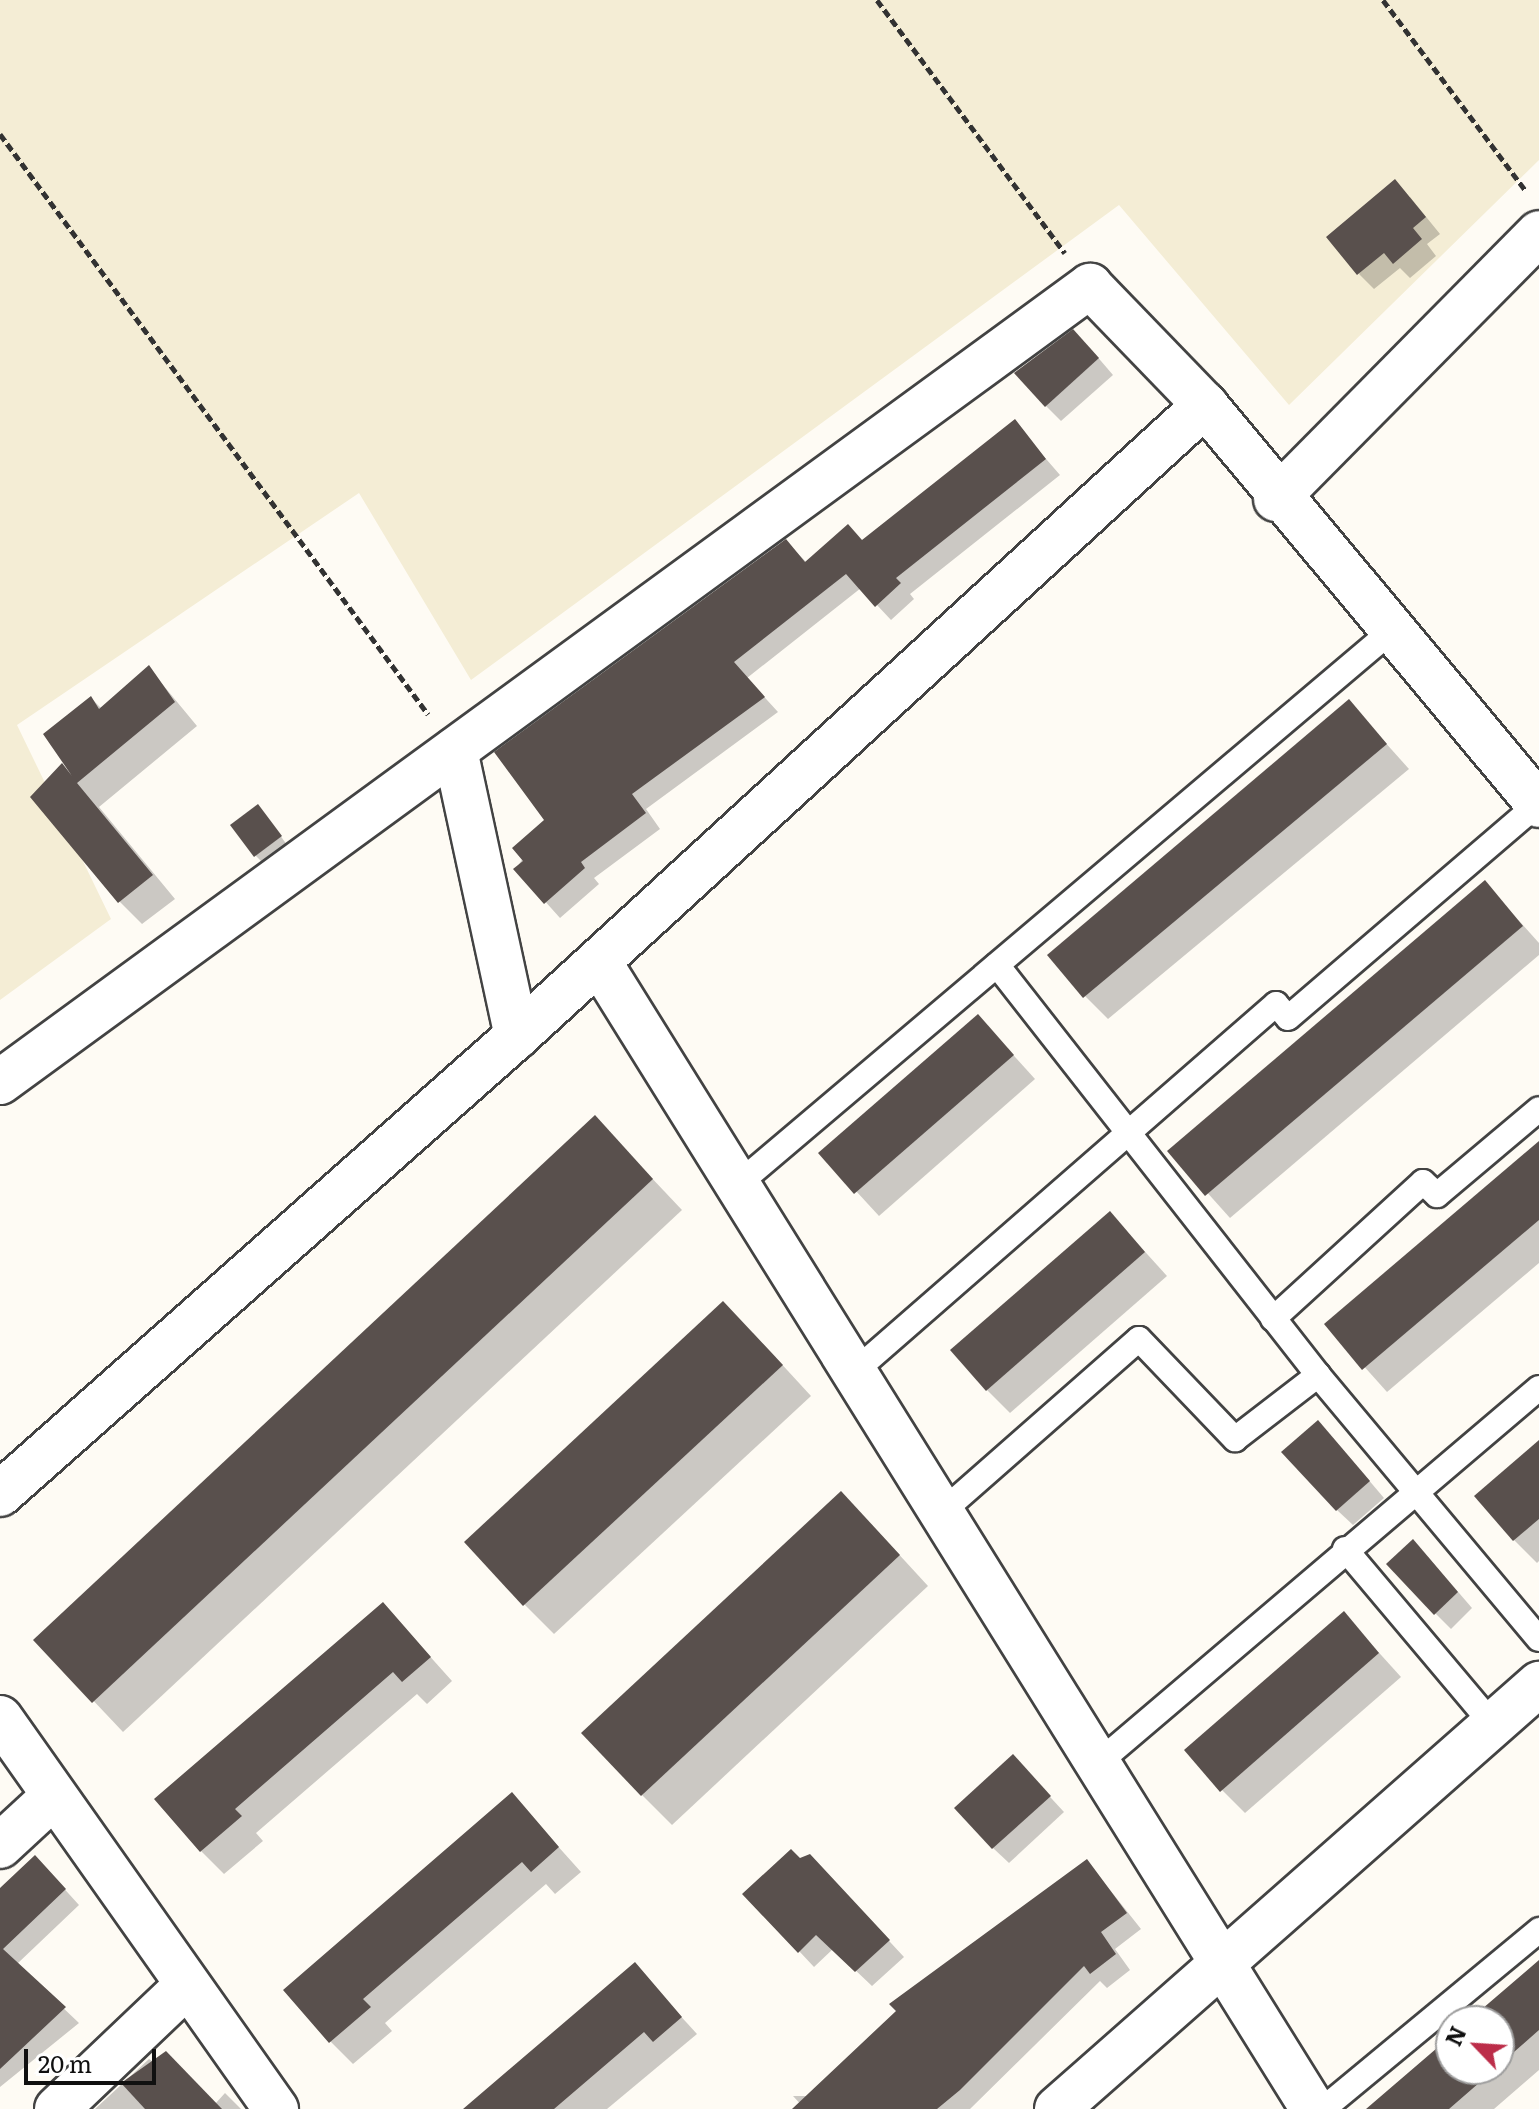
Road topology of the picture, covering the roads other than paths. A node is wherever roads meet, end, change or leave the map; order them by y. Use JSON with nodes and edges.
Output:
{"nodes":[{"id":1,"x":1534,"y":214,"type":"edge"},
{"id":2,"x":1205,"y":405,"type":"junction"},
{"id":3,"x":1276,"y":499,"type":"junction"},
{"id":4,"x":1390,"y":632,"type":"junction"},
{"id":5,"x":455,"y":750,"type":"junction"},
{"id":6,"x":1538,"y":805,"type":"edge"},
{"id":7,"x":599,"y":962,"type":"junction"},
{"id":8,"x":997,"y":965,"type":"junction"},
{"id":9,"x":517,"y":1036,"type":"junction"},
{"id":10,"x":0,"y":1082,"type":"edge"},
{"id":11,"x":1539,"y":1109,"type":"edge"},
{"id":12,"x":1124,"y":1134,"type":"junction"},
{"id":13,"x":737,"y":1185,"type":"junction"},
{"id":14,"x":1273,"y":1319,"type":"junction"},
{"id":15,"x":854,"y":1372,"type":"junction"},
{"id":16,"x":1318,"y":1375,"type":"junction"},
{"id":17,"x":1539,"y":1388,"type":"edge"},
{"id":18,"x":5,"y":1477,"type":"edge"},
{"id":19,"x":1421,"y":1492,"type":"junction"},
{"id":20,"x":942,"y":1512,"type":"junction"},
{"id":21,"x":1345,"y":1549,"type":"junction"},
{"id":22,"x":1539,"y":1639,"type":"edge"},
{"id":23,"x":1539,"y":1684,"type":"edge"},
{"id":24,"x":0,"y":1718,"type":"edge"},
{"id":25,"x":1493,"y":1725,"type":"junction"},
{"id":26,"x":1098,"y":1763,"type":"junction"},
{"id":27,"x":53,"y":1797,"type":"junction"},
{"id":28,"x":0,"y":1846,"type":"edge"},
{"id":29,"x":1539,"y":1930,"type":"edge"},
{"id":30,"x":1226,"y":1966,"type":"junction"},
{"id":31,"x":187,"y":1985,"type":"junction"},
{"id":32,"x":57,"y":2109,"type":"edge"},
{"id":33,"x":276,"y":2109,"type":"edge"},
{"id":34,"x":1057,"y":2109,"type":"edge"},
{"id":35,"x":1313,"y":2109,"type":"edge"},
{"id":36,"x":1323,"y":2109,"type":"edge"}],
"edges":[{"from":1,"to":3,"type":"street"},
{"from":2,"to":3,"type":"street"},
{"from":2,"to":5,"type":"street"},
{"from":2,"to":7,"type":"street"},
{"from":3,"to":4,"type":"street"},
{"from":4,"to":6,"type":"street"},
{"from":4,"to":8,"type":"lane"},
{"from":5,"to":9,"type":"street"},
{"from":5,"to":10,"type":"street"},
{"from":6,"to":12,"type":"lane"},
{"from":7,"to":9,"type":"street"},
{"from":7,"to":13,"type":"street"},
{"from":8,"to":12,"type":"lane"},
{"from":8,"to":13,"type":"lane"},
{"from":9,"to":18,"type":"street"},
{"from":11,"to":14,"type":"lane"},
{"from":12,"to":14,"type":"lane"},
{"from":12,"to":15,"type":"lane"},
{"from":13,"to":15,"type":"street"},
{"from":14,"to":16,"type":"lane"},
{"from":15,"to":20,"type":"street"},
{"from":16,"to":19,"type":"lane"},
{"from":16,"to":20,"type":"lane"},
{"from":17,"to":19,"type":"lane"},
{"from":19,"to":21,"type":"lane"},
{"from":19,"to":22,"type":"lane"},
{"from":20,"to":26,"type":"street"},
{"from":21,"to":25,"type":"lane"},
{"from":21,"to":26,"type":"lane"},
{"from":23,"to":25,"type":"street"},
{"from":24,"to":27,"type":"street"},
{"from":25,"to":30,"type":"street"},
{"from":26,"to":30,"type":"street"},
{"from":27,"to":28,"type":"street"},
{"from":27,"to":31,"type":"street"},
{"from":29,"to":36,"type":"lane"},
{"from":30,"to":34,"type":"street"},
{"from":30,"to":35,"type":"street"},
{"from":31,"to":32,"type":"street"},
{"from":31,"to":33,"type":"street"}]}
